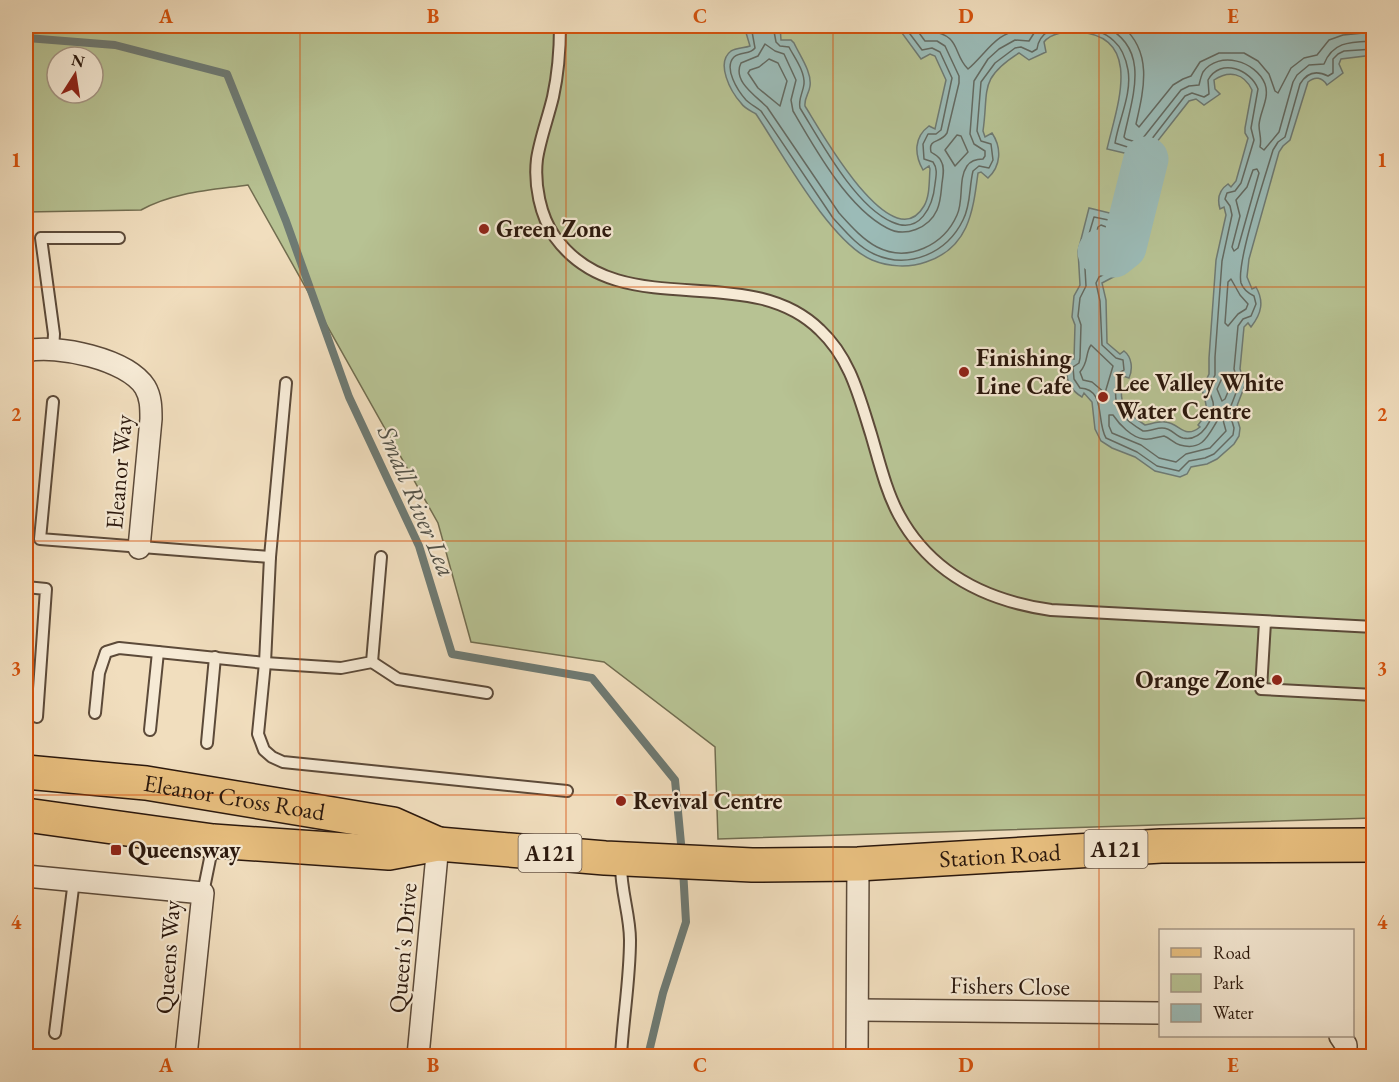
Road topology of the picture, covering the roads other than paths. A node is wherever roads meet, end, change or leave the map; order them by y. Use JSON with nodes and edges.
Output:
{"nodes":[{"id":1,"x":560,"y":26,"type":"edge"},
{"id":2,"x":119,"y":238,"type":"dead end"},
{"id":3,"x":53,"y":350,"type":"junction"},
{"id":4,"x":26,"y":351,"type":"edge"},
{"id":5,"x":286,"y":384,"type":"dead end"},
{"id":6,"x":53,"y":402,"type":"dead end"},
{"id":7,"x":139,"y":548,"type":"junction"},
{"id":8,"x":270,"y":557,"type":"junction"},
{"id":9,"x":381,"y":557,"type":"dead end"},
{"id":10,"x":26,"y":587,"type":"edge"},
{"id":11,"x":1264,"y":622,"type":"junction"},
{"id":12,"x":1374,"y":627,"type":"edge"},
{"id":13,"x":158,"y":652,"type":"junction"},
{"id":14,"x":215,"y":657,"type":"junction"},
{"id":15,"x":372,"y":662,"type":"junction"},
{"id":16,"x":265,"y":663,"type":"junction"},
{"id":17,"x":488,"y":693,"type":"dead end"},
{"id":18,"x":1374,"y":695,"type":"edge"},
{"id":19,"x":95,"y":713,"type":"dead end"},
{"id":20,"x":37,"y":717,"type":"dead end"},
{"id":21,"x":150,"y":730,"type":"dead end"},
{"id":22,"x":207,"y":743,"type":"dead end"},
{"id":23,"x":26,"y":772,"type":"edge"},
{"id":24,"x":567,"y":792,"type":"dead end"},
{"id":25,"x":26,"y":815,"type":"edge"},
{"id":26,"x":213,"y":841,"type":"junction"},
{"id":27,"x":438,"y":844,"type":"junction"},
{"id":28,"x":1374,"y":845,"type":"edge"},
{"id":29,"x":621,"y":859,"type":"junction"},
{"id":30,"x":662,"y":861,"type":"joint"},
{"id":31,"x":858,"y":864,"type":"junction"},
{"id":32,"x":26,"y":876,"type":"edge"},
{"id":33,"x":74,"y":880,"type":"junction"},
{"id":34,"x":203,"y":893,"type":"junction"},
{"id":35,"x":858,"y":1010,"type":"junction"},
{"id":36,"x":1159,"y":1013,"type":"edge"},
{"id":37,"x":55,"y":1033,"type":"dead end"},
{"id":38,"x":1341,"y":1037,"type":"edge"},
{"id":39,"x":186,"y":1056,"type":"edge"},
{"id":40,"x":418,"y":1056,"type":"edge"},
{"id":41,"x":621,"y":1056,"type":"edge"},
{"id":42,"x":857,"y":1056,"type":"edge"},
{"id":43,"x":1346,"y":1056,"type":"edge"}],
"edges":[{"from":1,"to":11,"type":"lane"},
{"from":2,"to":3,"type":"lane"},
{"from":3,"to":4,"type":"street","name":"Eleanor Way"},
{"from":3,"to":7,"type":"street","name":"Eleanor Way"},
{"from":5,"to":8,"type":"lane"},
{"from":6,"to":7,"type":"lane"},
{"from":7,"to":8,"type":"lane"},
{"from":8,"to":16,"type":"lane"},
{"from":9,"to":15,"type":"lane"},
{"from":10,"to":20,"type":"lane"},
{"from":11,"to":12,"type":"lane"},
{"from":11,"to":18,"type":"lane"},
{"from":13,"to":14,"type":"lane"},
{"from":13,"to":19,"type":"lane"},
{"from":13,"to":21,"type":"lane"},
{"from":14,"to":16,"type":"lane"},
{"from":14,"to":22,"type":"lane"},
{"from":15,"to":16,"type":"lane"},
{"from":15,"to":17,"type":"lane"},
{"from":16,"to":24,"type":"lane"},
{"from":23,"to":27,"type":"main road","name":"Eleanor Cross Road","number":"A121"},
{"from":25,"to":26,"type":"main road","name":"Eleanor Cross Road","number":"A121"},
{"from":26,"to":27,"type":"main road","name":"Eleanor Cross Road","number":"A121"},
{"from":26,"to":34,"type":"lane"},
{"from":27,"to":29,"type":"main road","name":"Eleanor Cross Road","number":"A121"},
{"from":27,"to":40,"type":"street","name":"Queen's Drive"},
{"from":28,"to":31,"type":"main road","name":"Station Road","number":"A121"},
{"from":29,"to":30,"type":"main road","name":"Eleanor Cross Road","number":"A121"},
{"from":29,"to":41,"type":"lane"},
{"from":30,"to":31,"type":"main road","name":"Station Road","number":"A121"},
{"from":31,"to":35,"type":"street"},
{"from":32,"to":33,"type":"street","name":"Queens Way"},
{"from":33,"to":34,"type":"street","name":"Queens Way"},
{"from":33,"to":37,"type":"lane"},
{"from":34,"to":39,"type":"street","name":"Queens Way"},
{"from":35,"to":36,"type":"street","name":"Fishers Close"},
{"from":35,"to":42,"type":"street"},
{"from":38,"to":43,"type":"street"}]}
